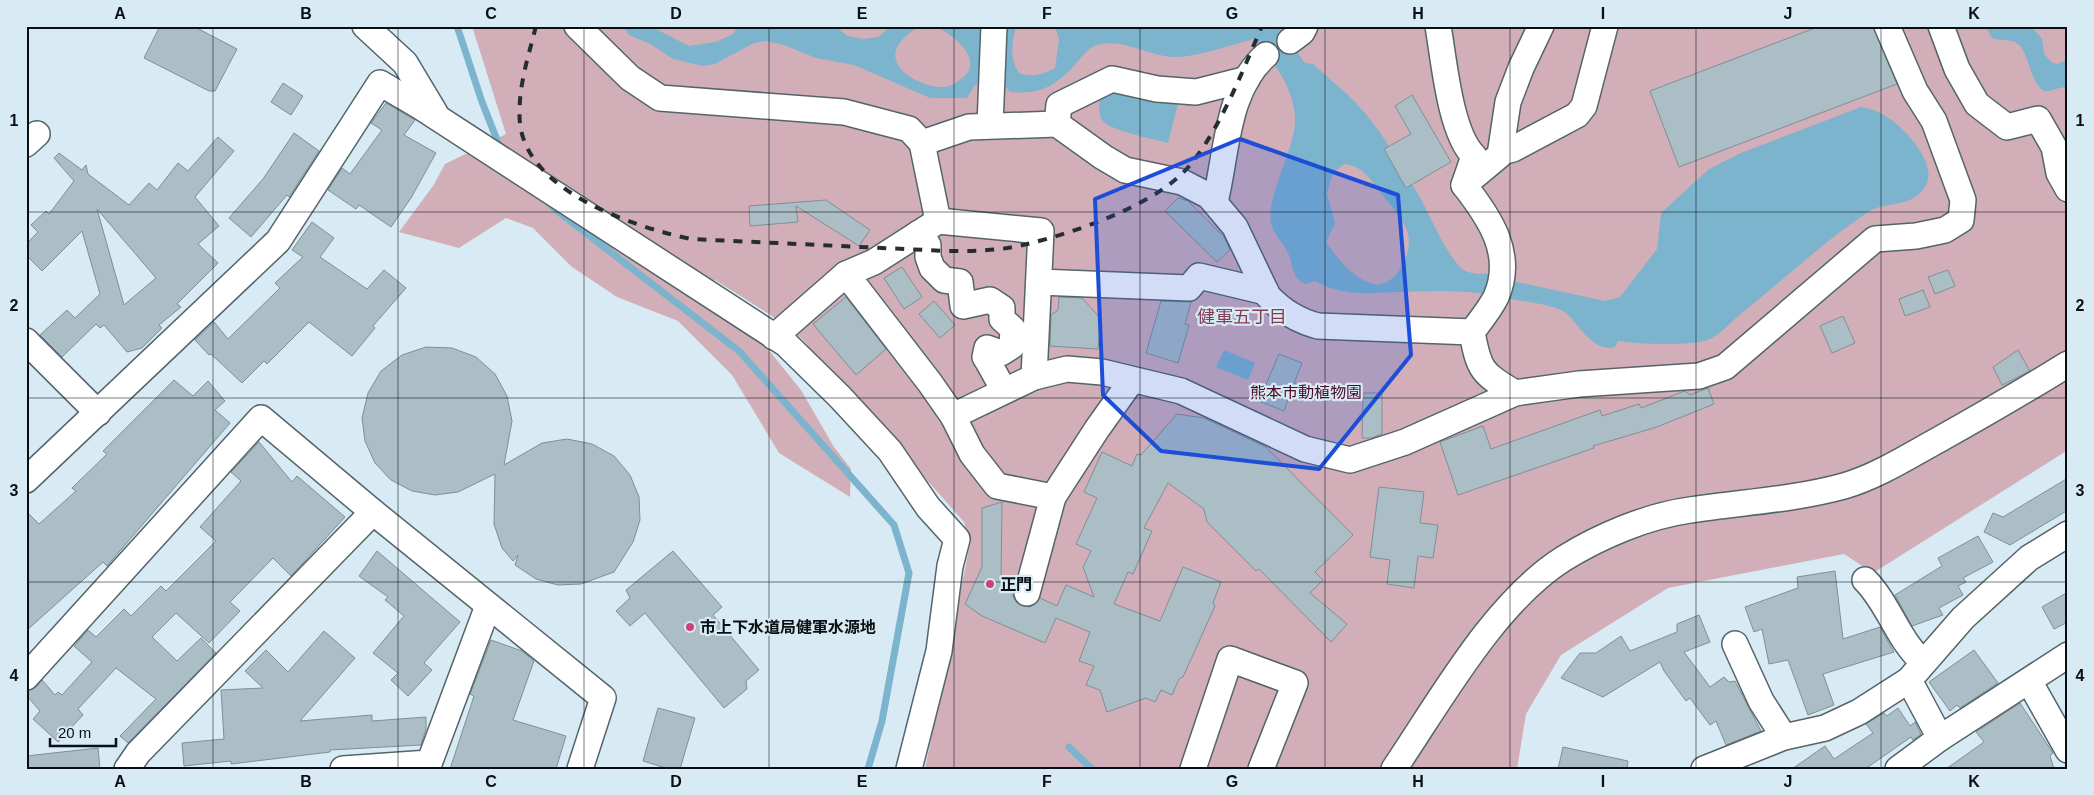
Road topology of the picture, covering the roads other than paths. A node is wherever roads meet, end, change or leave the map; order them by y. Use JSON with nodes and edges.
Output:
{"nodes":[{"id":1,"x":365,"y":26,"type":"edge"},
{"id":2,"x":994,"y":26,"type":"edge"},
{"id":3,"x":1438,"y":26,"type":"edge"},
{"id":4,"x":1541,"y":26,"type":"edge"},
{"id":5,"x":1605,"y":26,"type":"edge"},
{"id":6,"x":1888,"y":26,"type":"edge"},
{"id":7,"x":1941,"y":26,"type":"edge"},
{"id":8,"x":584,"y":30,"type":"edge"},
{"id":9,"x":1266,"y":55,"type":"dead end"},
{"id":10,"x":1247,"y":79,"type":"junction"},
{"id":11,"x":438,"y":118,"type":"junction"},
{"id":12,"x":1057,"y":124,"type":"junction"},
{"id":13,"x":990,"y":125,"type":"junction"},
{"id":14,"x":922,"y":143,"type":"junction"},
{"id":15,"x":1501,"y":152,"type":"junction"},
{"id":16,"x":1464,"y":185,"type":"junction"},
{"id":17,"x":2068,"y":189,"type":"edge"},
{"id":18,"x":1215,"y":202,"type":"junction"},
{"id":19,"x":929,"y":227,"type":"junction"},
{"id":20,"x":846,"y":274,"type":"junction"},
{"id":21,"x":1039,"y":282,"type":"junction"},
{"id":22,"x":1266,"y":292,"type":"junction"},
{"id":23,"x":1472,"y":332,"type":"junction"},
{"id":24,"x":774,"y":337,"type":"junction"},
{"id":25,"x":26,"y":341,"type":"edge"},
{"id":26,"x":2068,"y":364,"type":"edge"},
{"id":27,"x":1034,"y":377,"type":"junction"},
{"id":28,"x":1132,"y":380,"type":"junction"},
{"id":29,"x":1005,"y":390,"type":"junction"},
{"id":30,"x":1516,"y":393,"type":"junction"},
{"id":31,"x":98,"y":413,"type":"junction"},
{"id":32,"x":953,"y":416,"type":"junction"},
{"id":33,"x":26,"y":480,"type":"edge"},
{"id":34,"x":1054,"y":497,"type":"junction"},
{"id":35,"x":373,"y":512,"type":"junction"},
{"id":36,"x":2068,"y":534,"type":"edge"},
{"id":37,"x":1865,"y":580,"type":"dead end"},
{"id":38,"x":1027,"y":593,"type":"dead end"},
{"id":39,"x":488,"y":606,"type":"junction"},
{"id":40,"x":1735,"y":644,"type":"dead end"},
{"id":41,"x":2068,"y":656,"type":"edge"},
{"id":42,"x":1916,"y":671,"type":"junction"},
{"id":43,"x":26,"y":677,"type":"edge"},
{"id":44,"x":2029,"y":681,"type":"junction"},
{"id":45,"x":1784,"y":736,"type":"junction"},
{"id":46,"x":1940,"y":738,"type":"junction"},
{"id":47,"x":2068,"y":750,"type":"edge"},
{"id":48,"x":428,"y":766,"type":"edge"},
{"id":49,"x":127,"y":769,"type":"edge"},
{"id":50,"x":342,"y":769,"type":"edge"},
{"id":51,"x":580,"y":769,"type":"edge"},
{"id":52,"x":909,"y":769,"type":"edge"},
{"id":53,"x":1193,"y":769,"type":"edge"},
{"id":54,"x":1262,"y":769,"type":"edge"},
{"id":55,"x":1394,"y":769,"type":"edge"},
{"id":56,"x":1704,"y":769,"type":"edge"},
{"id":57,"x":1898,"y":769,"type":"edge"}],
"edges":[{"from":1,"to":11,"type":"street"},
{"from":2,"to":13,"type":"street"},
{"from":3,"to":16,"type":"street"},
{"from":4,"to":15,"type":"street"},
{"from":5,"to":15,"type":"street"},
{"from":6,"to":30,"type":"street"},
{"from":7,"to":17,"type":"street"},
{"from":8,"to":14,"type":"street"},
{"from":9,"to":10,"type":"street"},
{"from":10,"to":12,"type":"street"},
{"from":10,"to":18,"type":"street"},
{"from":11,"to":24,"type":"street"},
{"from":11,"to":31,"type":"street"},
{"from":12,"to":13,"type":"street"},
{"from":12,"to":18,"type":"street"},
{"from":13,"to":14,"type":"street"},
{"from":14,"to":19,"type":"street"},
{"from":15,"to":16,"type":"street"},
{"from":16,"to":23,"type":"street"},
{"from":18,"to":22,"type":"street"},
{"from":19,"to":20,"type":"street"},
{"from":19,"to":21,"type":"street"},
{"from":19,"to":29,"type":"street"},
{"from":20,"to":24,"type":"street"},
{"from":20,"to":32,"type":"street"},
{"from":21,"to":22,"type":"street"},
{"from":21,"to":27,"type":"street"},
{"from":22,"to":23,"type":"street"},
{"from":23,"to":30,"type":"street"},
{"from":24,"to":52,"type":"street"},
{"from":25,"to":31,"type":"street"},
{"from":26,"to":55,"type":"street"},
{"from":27,"to":28,"type":"street"},
{"from":27,"to":29,"type":"street"},
{"from":28,"to":30,"type":"street"},
{"from":28,"to":34,"type":"street"},
{"from":29,"to":32,"type":"street"},
{"from":31,"to":33,"type":"street"},
{"from":32,"to":34,"type":"street"},
{"from":34,"to":38,"type":"street"},
{"from":35,"to":39,"type":"street"},
{"from":35,"to":43,"type":"street"},
{"from":35,"to":49,"type":"street"},
{"from":36,"to":42,"type":"street"},
{"from":37,"to":42,"type":"street"},
{"from":39,"to":48,"type":"street"},
{"from":39,"to":51,"type":"street"},
{"from":40,"to":45,"type":"street"},
{"from":41,"to":44,"type":"street"},
{"from":42,"to":45,"type":"street"},
{"from":42,"to":46,"type":"street"},
{"from":44,"to":46,"type":"street"},
{"from":44,"to":47,"type":"street"},
{"from":45,"to":56,"type":"street"},
{"from":46,"to":57,"type":"street"},
{"from":48,"to":50,"type":"street"},
{"from":53,"to":54,"type":"street"}]}
